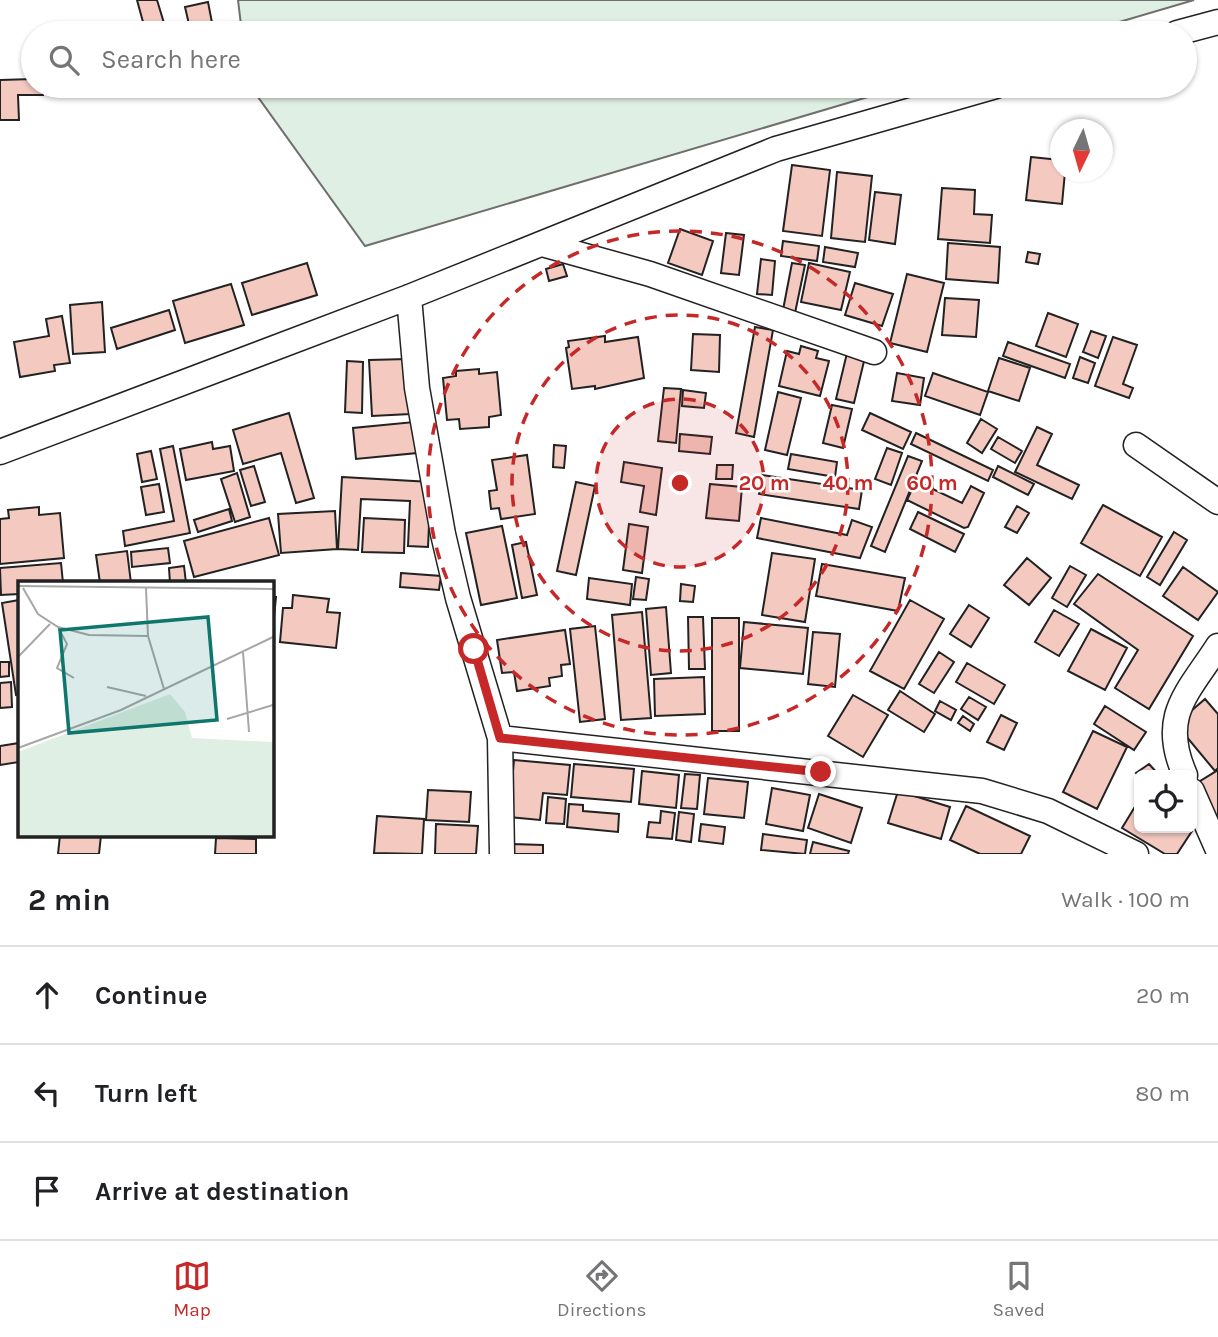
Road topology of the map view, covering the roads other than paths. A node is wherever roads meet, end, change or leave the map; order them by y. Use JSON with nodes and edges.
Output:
{"nodes":[{"id":1,"x":1218,"y":22,"type":"edge"},
{"id":2,"x":1197,"y":28,"type":"edge"},
{"id":3,"x":954,"y":98,"type":"edge"},
{"id":4,"x":542,"y":244,"type":"junction"},
{"id":5,"x":409,"y":297,"type":"junction"},
{"id":6,"x":874,"y":352,"type":"dead end"},
{"id":7,"x":1136,"y":445,"type":"dead end"},
{"id":8,"x":0,"y":452,"type":"edge"},
{"id":9,"x":1218,"y":502,"type":"edge"},
{"id":10,"x":1218,"y":646,"type":"edge"},
{"id":11,"x":500,"y":738,"type":"junction"},
{"id":12,"x":1183,"y":770,"type":"edge"},
{"id":13,"x":1197,"y":802,"type":"edge"},
{"id":14,"x":1218,"y":850,"type":"edge"},
{"id":15,"x":502,"y":854,"type":"edge"},
{"id":16,"x":1136,"y":854,"type":"edge"}],
"edges":[{"from":1,"to":2,"type":"street"},
{"from":3,"to":4,"type":"street"},
{"from":4,"to":5,"type":"street"},
{"from":4,"to":6,"type":"street"},
{"from":5,"to":8,"type":"street"},
{"from":5,"to":11,"type":"street"},
{"from":7,"to":9,"type":"street"},
{"from":10,"to":12,"type":"street"},
{"from":11,"to":15,"type":"street"},
{"from":11,"to":16,"type":"street"},
{"from":13,"to":14,"type":"street"}]}
